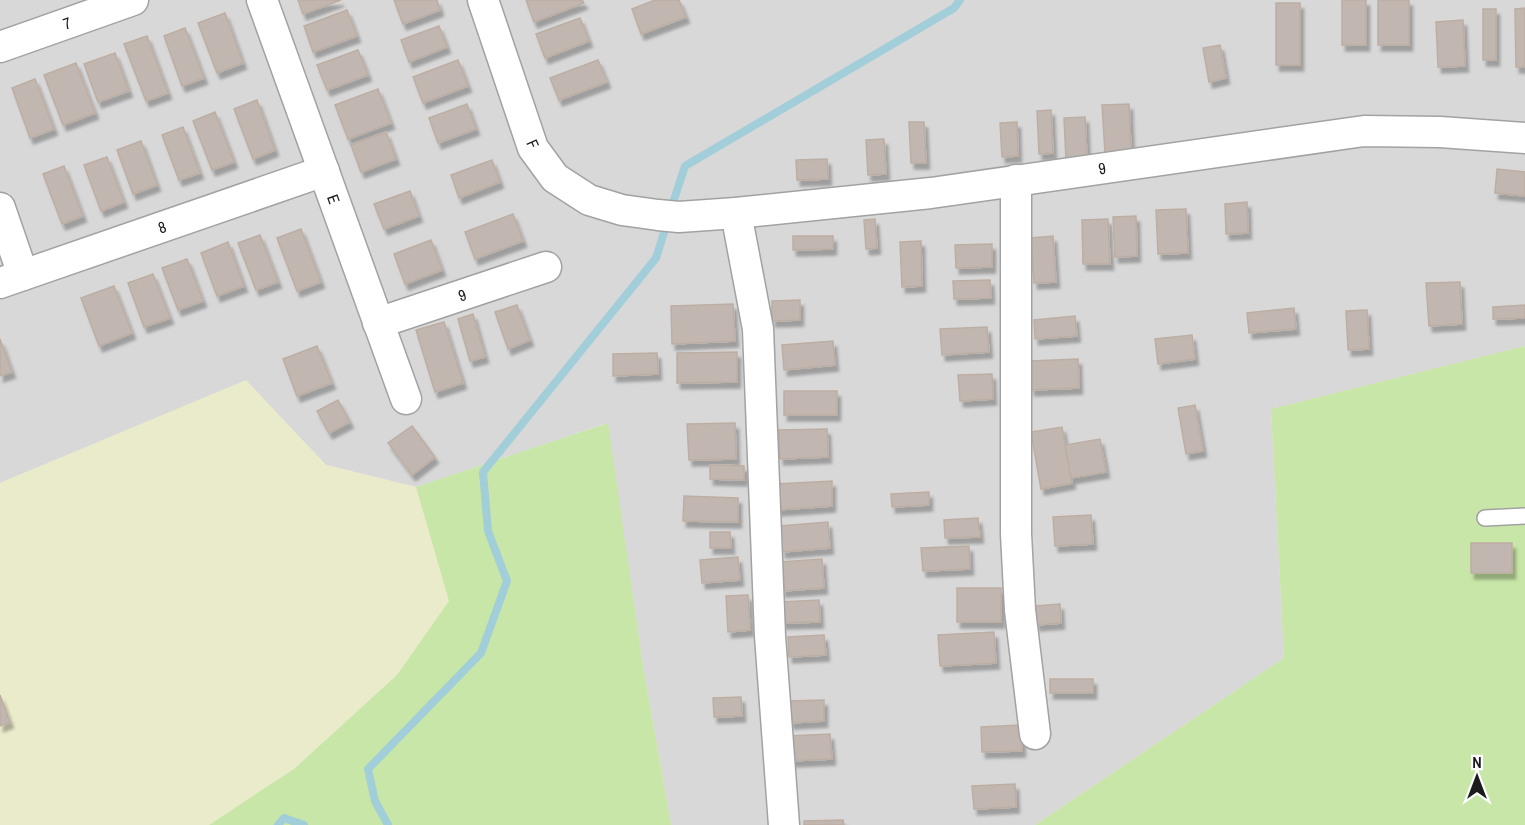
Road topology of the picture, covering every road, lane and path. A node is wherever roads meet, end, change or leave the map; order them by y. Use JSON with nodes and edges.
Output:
{"nodes":[{"id":1,"x":134,"y":0,"type":"edge"},
{"id":2,"x":262,"y":0,"type":"edge"},
{"id":3,"x":483,"y":0,"type":"edge"},
{"id":4,"x":0,"y":47,"type":"edge"},
{"id":5,"x":1525,"y":138,"type":"edge"},
{"id":6,"x":324,"y":171,"type":"junction"},
{"id":7,"x":1016,"y":180,"type":"junction"},
{"id":8,"x":0,"y":208,"type":"edge"},
{"id":9,"x":736,"y":213,"type":"junction"},
{"id":10,"x":669,"y":216,"type":"joint"},
{"id":11,"x":546,"y":267,"type":"dead end"},
{"id":12,"x":11,"y":279,"type":"edge"},
{"id":13,"x":378,"y":323,"type":"junction"},
{"id":14,"x":405,"y":399,"type":"dead end"},
{"id":15,"x":1525,"y":516,"type":"edge"},
{"id":16,"x":1485,"y":518,"type":"dead end"},
{"id":17,"x":1035,"y":734,"type":"dead end"},
{"id":18,"x":784,"y":825,"type":"edge"}],
"edges":[{"from":1,"to":4,"type":"street","name":"7"},
{"from":2,"to":6,"type":"street","name":"E"},
{"from":3,"to":10,"type":"street","name":"F"},
{"from":5,"to":7,"type":"street","name":"9"},
{"from":6,"to":12,"type":"street","name":"8"},
{"from":6,"to":13,"type":"street","name":"E"},
{"from":7,"to":9,"type":"street","name":"9"},
{"from":7,"to":17,"type":"street"},
{"from":8,"to":12,"type":"street"},
{"from":9,"to":10,"type":"street","name":"9"},
{"from":9,"to":18,"type":"street"},
{"from":11,"to":13,"type":"street","name":"9"},
{"from":13,"to":14,"type":"street","name":"E"},
{"from":15,"to":16,"type":"lane"}]}
